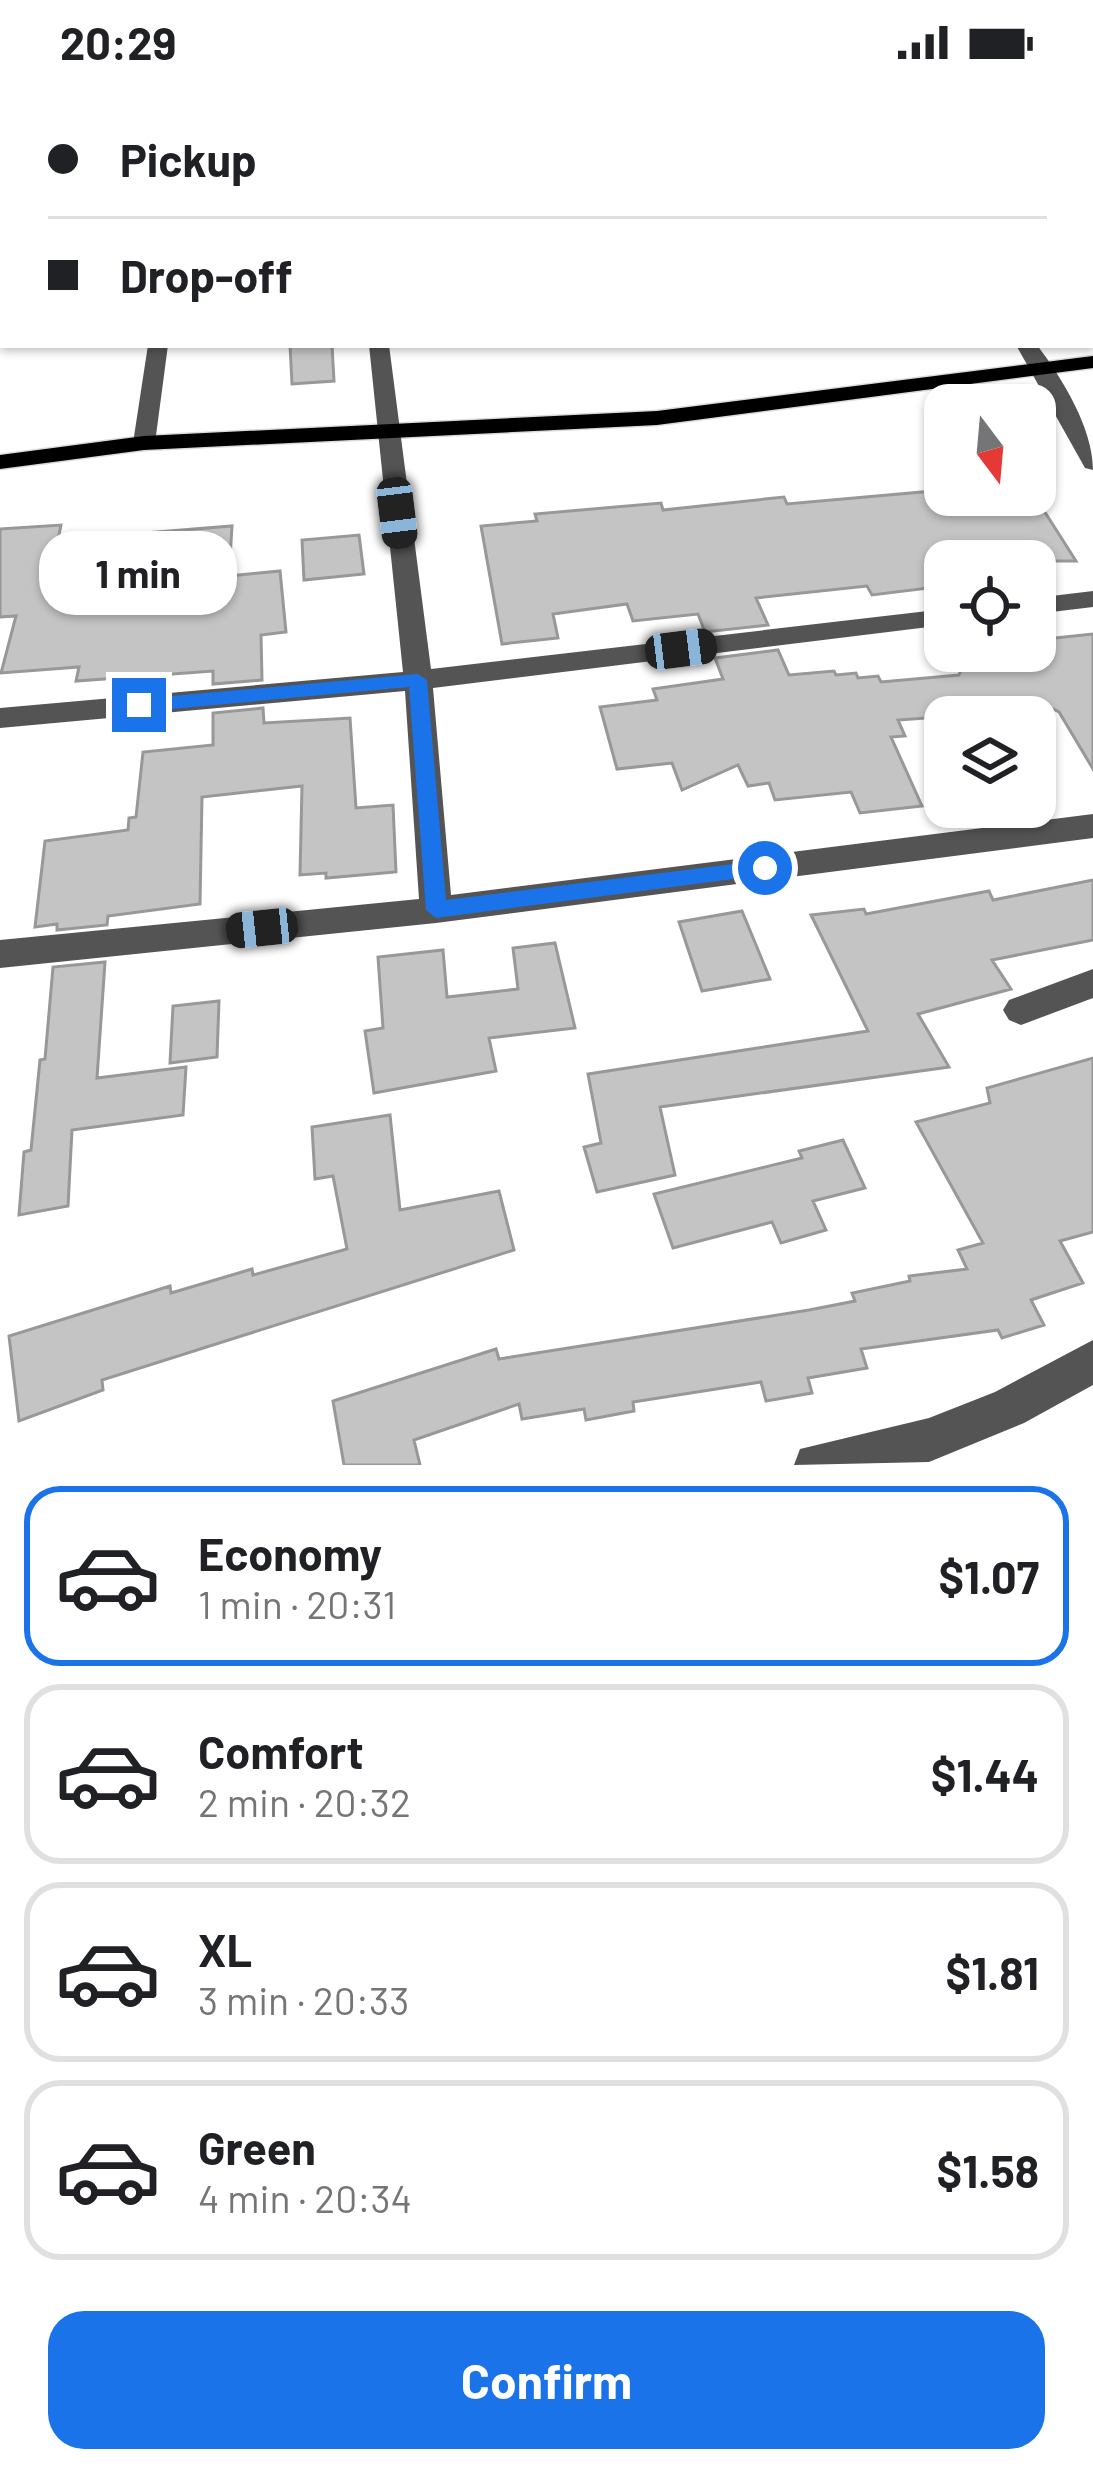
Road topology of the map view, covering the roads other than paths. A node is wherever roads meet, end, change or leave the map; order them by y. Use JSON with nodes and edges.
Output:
{"nodes":[{"id":1,"x":158,"y":348,"type":"edge"},
{"id":2,"x":379,"y":348,"type":"edge"},
{"id":3,"x":1029,"y":348,"type":"edge"},
{"id":4,"x":1093,"y":362,"type":"edge"},
{"id":5,"x":1047,"y":370,"type":"junction"},
{"id":6,"x":386,"y":430,"type":"junction"},
{"id":7,"x":144,"y":443,"type":"junction"},
{"id":8,"x":1089,"y":453,"type":"edge"},
{"id":9,"x":0,"y":462,"type":"edge"},
{"id":10,"x":1093,"y":599,"type":"edge"},
{"id":11,"x":1056,"y":603,"type":"edge"},
{"id":12,"x":924,"y":620,"type":"edge"},
{"id":13,"x":418,"y":680,"type":"junction"},
{"id":14,"x":0,"y":718,"type":"edge"},
{"id":15,"x":1093,"y":826,"type":"edge"},
{"id":16,"x":436,"y":910,"type":"junction"},
{"id":17,"x":0,"y":954,"type":"edge"},
{"id":18,"x":1093,"y":983,"type":"edge"},
{"id":19,"x":1021,"y":1010,"type":"dead end"},
{"id":20,"x":1093,"y":1361,"type":"edge"},
{"id":21,"x":816,"y":1465,"type":"edge"}],
"edges":[{"from":1,"to":7,"type":"street"},
{"from":2,"to":6,"type":"street"},
{"from":3,"to":5,"type":"street"},
{"from":4,"to":5,"type":"main road"},
{"from":5,"to":6,"type":"main road"},
{"from":5,"to":8,"type":"street"},
{"from":6,"to":7,"type":"main road"},
{"from":6,"to":13,"type":"street"},
{"from":7,"to":9,"type":"main road"},
{"from":10,"to":11,"type":"street"},
{"from":12,"to":13,"type":"street"},
{"from":13,"to":14,"type":"street"},
{"from":13,"to":16,"type":"street"},
{"from":15,"to":16,"type":"street"},
{"from":16,"to":17,"type":"street"},
{"from":18,"to":19,"type":"street"},
{"from":20,"to":21,"type":"street"}]}
